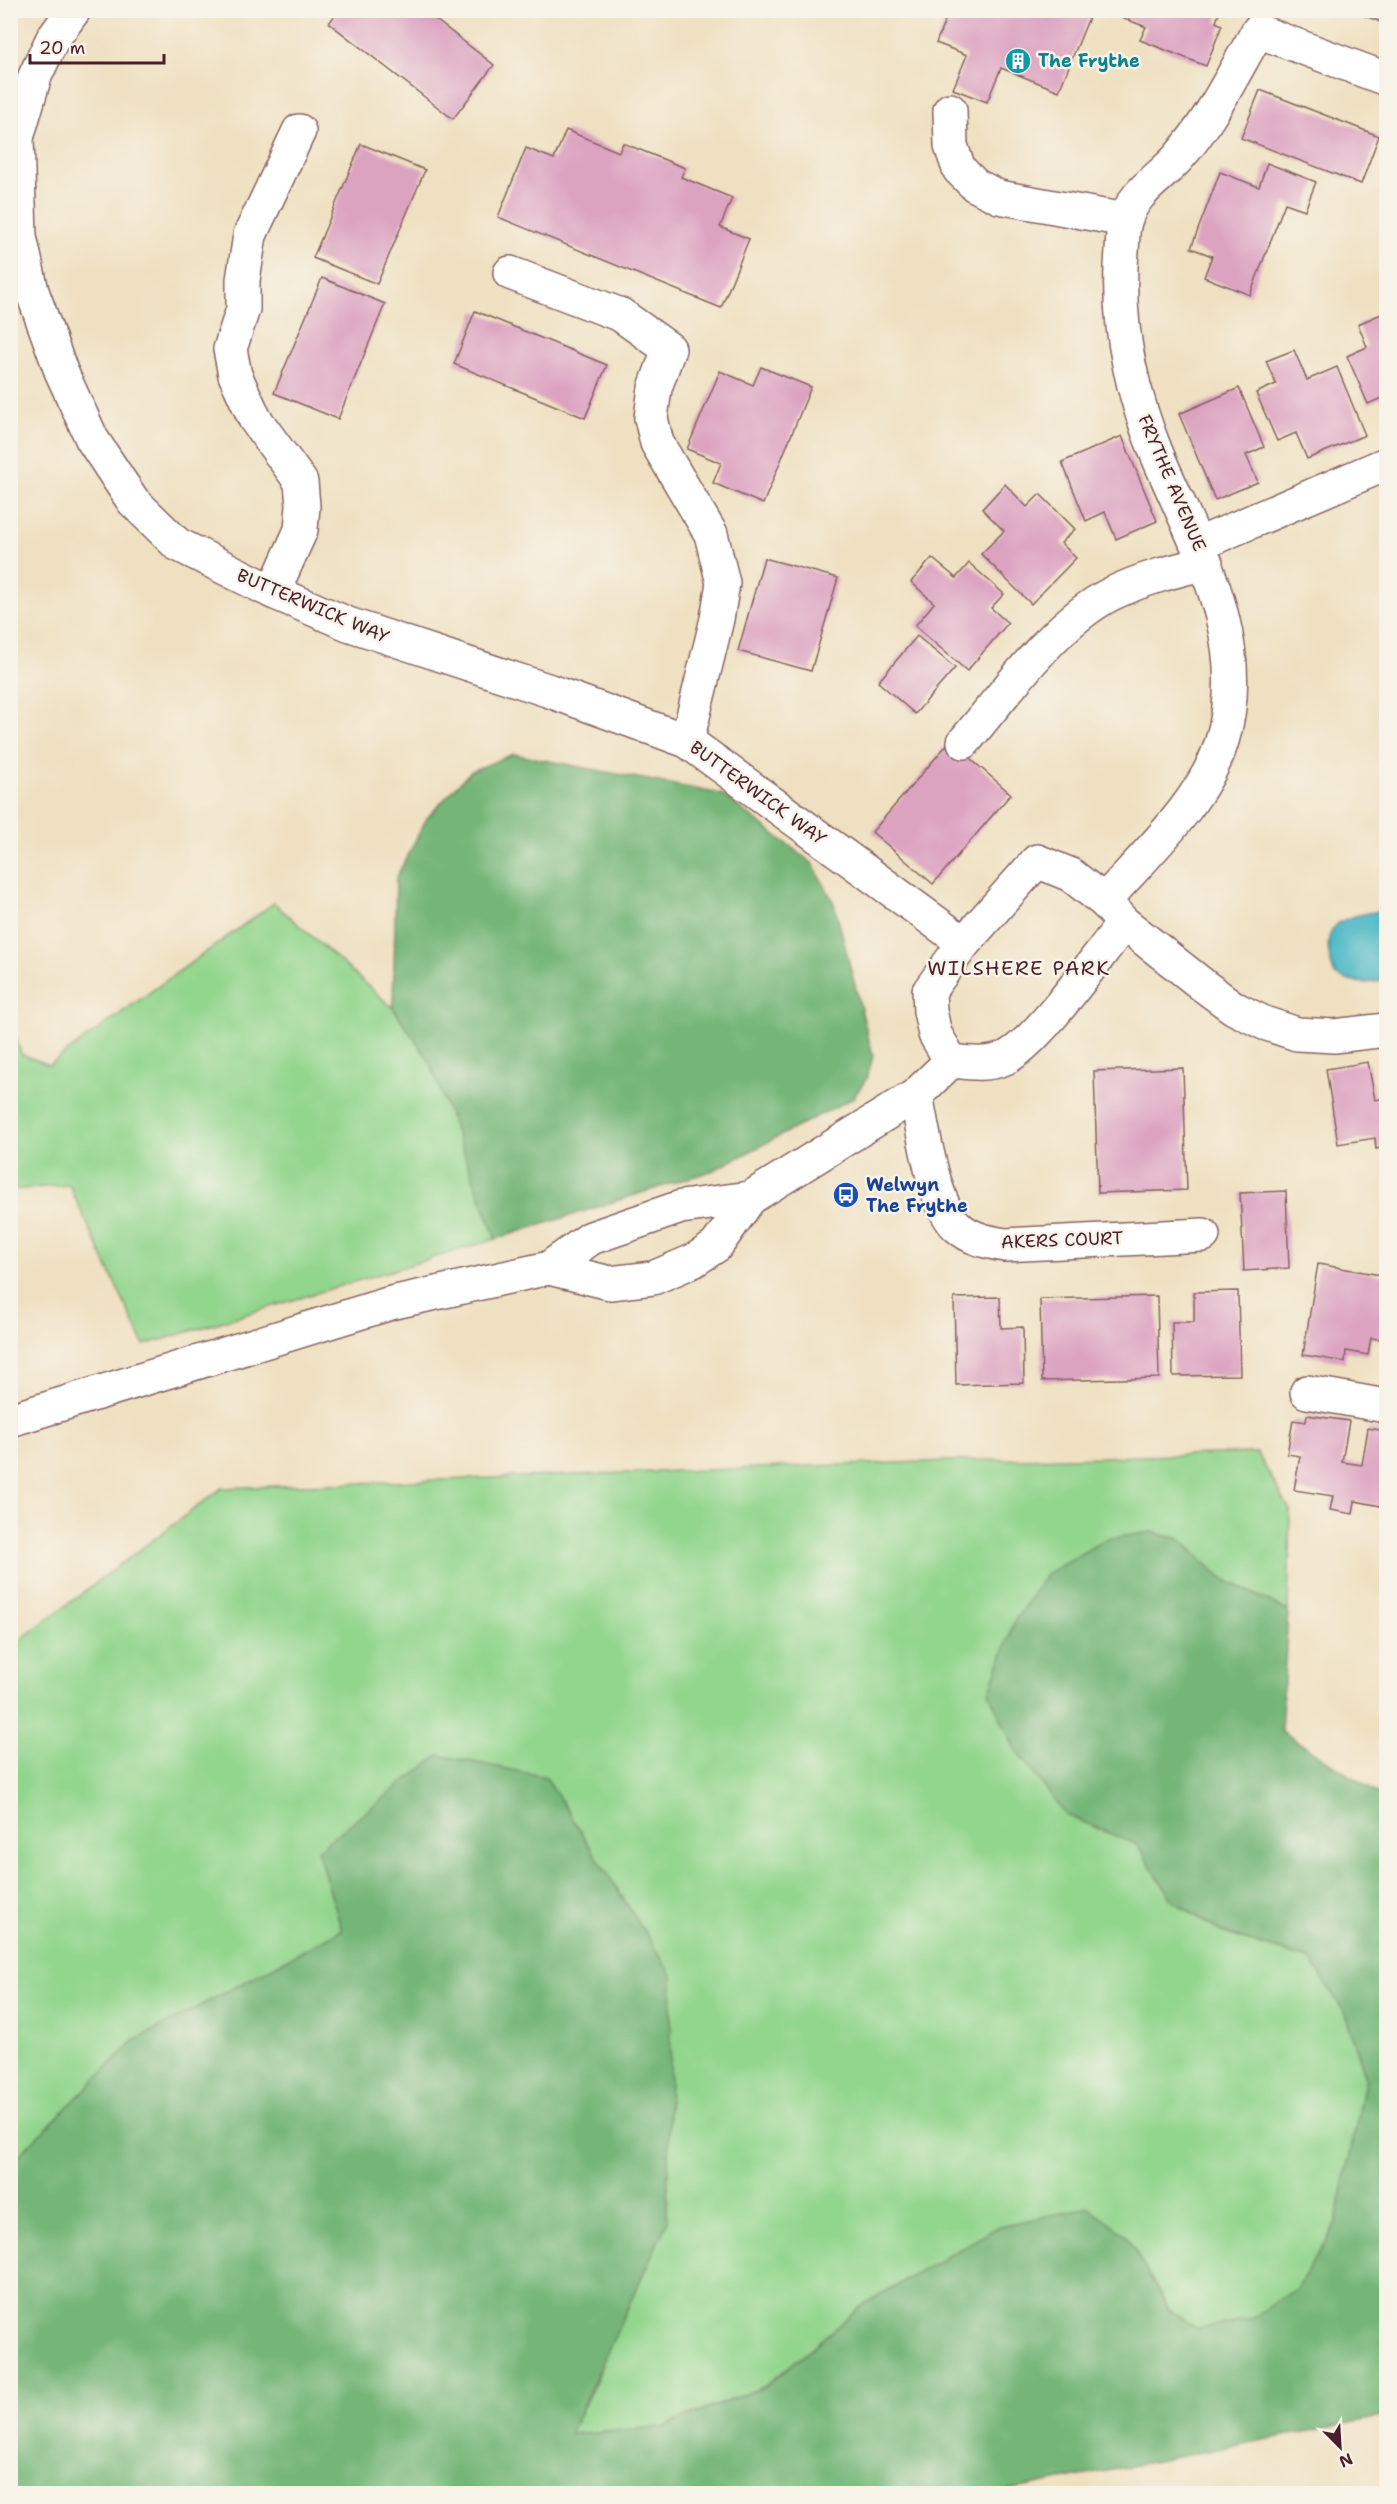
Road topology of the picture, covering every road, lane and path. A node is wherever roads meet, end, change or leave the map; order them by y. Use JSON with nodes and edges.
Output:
{"nodes":[{"id":1,"x":74,"y":10,"type":"edge"},
{"id":2,"x":1386,"y":79,"type":"edge"},
{"id":3,"x":950,"y":110,"type":"dead end"},
{"id":4,"x":299,"y":131,"type":"dead end"},
{"id":5,"x":14,"y":137,"type":"edge"},
{"id":6,"x":1125,"y":220,"type":"junction"},
{"id":7,"x":510,"y":273,"type":"dead end"},
{"id":8,"x":1386,"y":464,"type":"edge"},
{"id":9,"x":1203,"y":554,"type":"junction"},
{"id":10,"x":273,"y":592,"type":"junction"},
{"id":11,"x":687,"y":741,"type":"junction"},
{"id":12,"x":964,"y":742,"type":"dead end"},
{"id":13,"x":1114,"y":912,"type":"junction"},
{"id":14,"x":964,"y":943,"type":"junction"},
{"id":15,"x":1386,"y":1030,"type":"edge"},
{"id":16,"x":951,"y":1061,"type":"junction"},
{"id":17,"x":916,"y":1095,"type":"junction"},
{"id":18,"x":750,"y":1198,"type":"junction"},
{"id":19,"x":1203,"y":1235,"type":"dead end"},
{"id":20,"x":549,"y":1268,"type":"junction"},
{"id":21,"x":1307,"y":1392,"type":"dead end"},
{"id":22,"x":1386,"y":1406,"type":"edge"},
{"id":23,"x":10,"y":1420,"type":"edge"}],
"edges":[{"from":1,"to":5,"type":"street","name":"BUTTERWICK WAY"},
{"from":2,"to":6,"type":"street","name":"FRYTHE AVENUE"},
{"from":3,"to":6,"type":"street"},
{"from":4,"to":10,"type":"street"},
{"from":5,"to":10,"type":"street","name":"BUTTERWICK WAY"},
{"from":6,"to":9,"type":"street","name":"FRYTHE AVENUE"},
{"from":7,"to":11,"type":"street"},
{"from":8,"to":9,"type":"street"},
{"from":9,"to":12,"type":"street"},
{"from":9,"to":13,"type":"street","name":"FRYTHE AVENUE"},
{"from":10,"to":11,"type":"street","name":"BUTTERWICK WAY"},
{"from":11,"to":14,"type":"street","name":"BUTTERWICK WAY"},
{"from":13,"to":14,"type":"street"},
{"from":13,"to":15,"type":"street"},
{"from":13,"to":16,"type":"street","name":"FRYTHE AVENUE"},
{"from":14,"to":16,"type":"street"},
{"from":16,"to":17,"type":"street"},
{"from":17,"to":18,"type":"street"},
{"from":17,"to":19,"type":"street","name":"AKERS COURT"},
{"from":18,"to":20,"type":"street"},
{"from":18,"to":20,"type":"street"},
{"from":20,"to":23,"type":"street"},
{"from":21,"to":22,"type":"street"}]}
